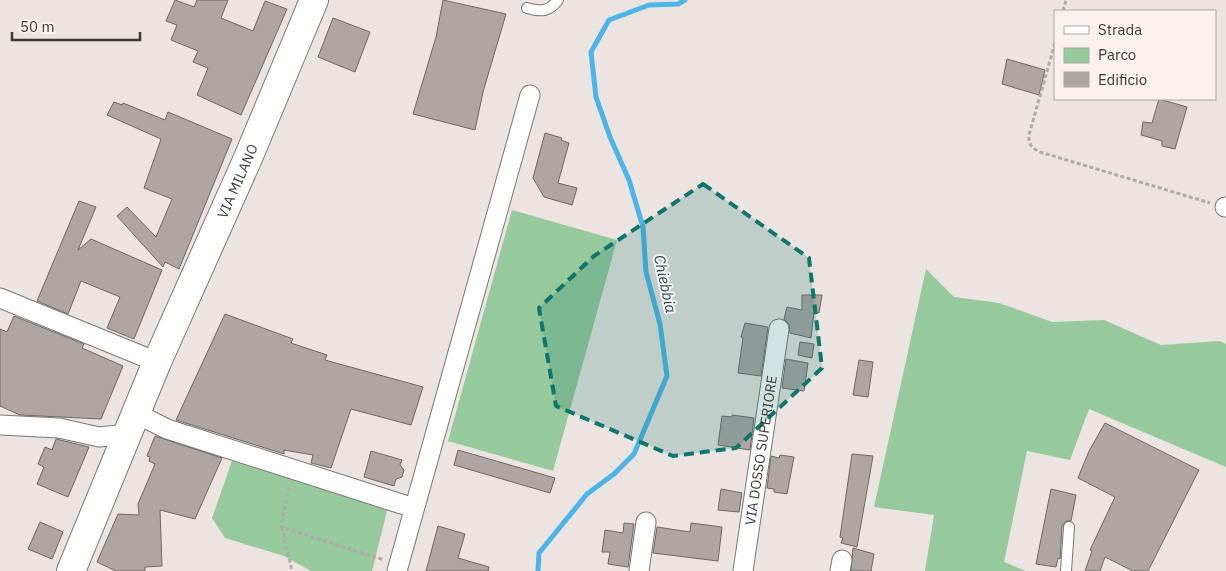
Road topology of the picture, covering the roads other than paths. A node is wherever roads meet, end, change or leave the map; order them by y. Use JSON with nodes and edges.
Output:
{"nodes":[{"id":1,"x":314,"y":0,"type":"edge"},
{"id":2,"x":558,"y":0,"type":"edge"},
{"id":3,"x":527,"y":8,"type":"dead end"},
{"id":4,"x":530,"y":95,"type":"dead end"},
{"id":5,"x":0,"y":298,"type":"edge"},
{"id":6,"x":779,"y":329,"type":"dead end"},
{"id":7,"x":157,"y":362,"type":"junction"},
{"id":8,"x":132,"y":424,"type":"junction"},
{"id":9,"x":0,"y":426,"type":"edge"},
{"id":10,"x":414,"y":508,"type":"junction"},
{"id":11,"x":646,"y":522,"type":"dead end"},
{"id":12,"x":1069,"y":527,"type":"dead end"},
{"id":13,"x":398,"y":568,"type":"edge"},
{"id":14,"x":71,"y":571,"type":"edge"},
{"id":15,"x":639,"y":571,"type":"edge"},
{"id":16,"x":742,"y":571,"type":"edge"},
{"id":17,"x":1066,"y":571,"type":"edge"}],
"edges":[{"from":1,"to":7,"type":"main road","name":"VIA MILANO"},
{"from":2,"to":3,"type":"lane"},
{"from":4,"to":10,"type":"street"},
{"from":5,"to":7,"type":"street"},
{"from":6,"to":16,"type":"street","name":"VIA DOSSO SUPERIORE"},
{"from":7,"to":8,"type":"main road","name":"VIA MILANO"},
{"from":8,"to":9,"type":"street"},
{"from":8,"to":10,"type":"street"},
{"from":8,"to":14,"type":"main road","name":"VIA MILANO"},
{"from":10,"to":13,"type":"street"},
{"from":11,"to":15,"type":"street"},
{"from":12,"to":17,"type":"lane"}]}
